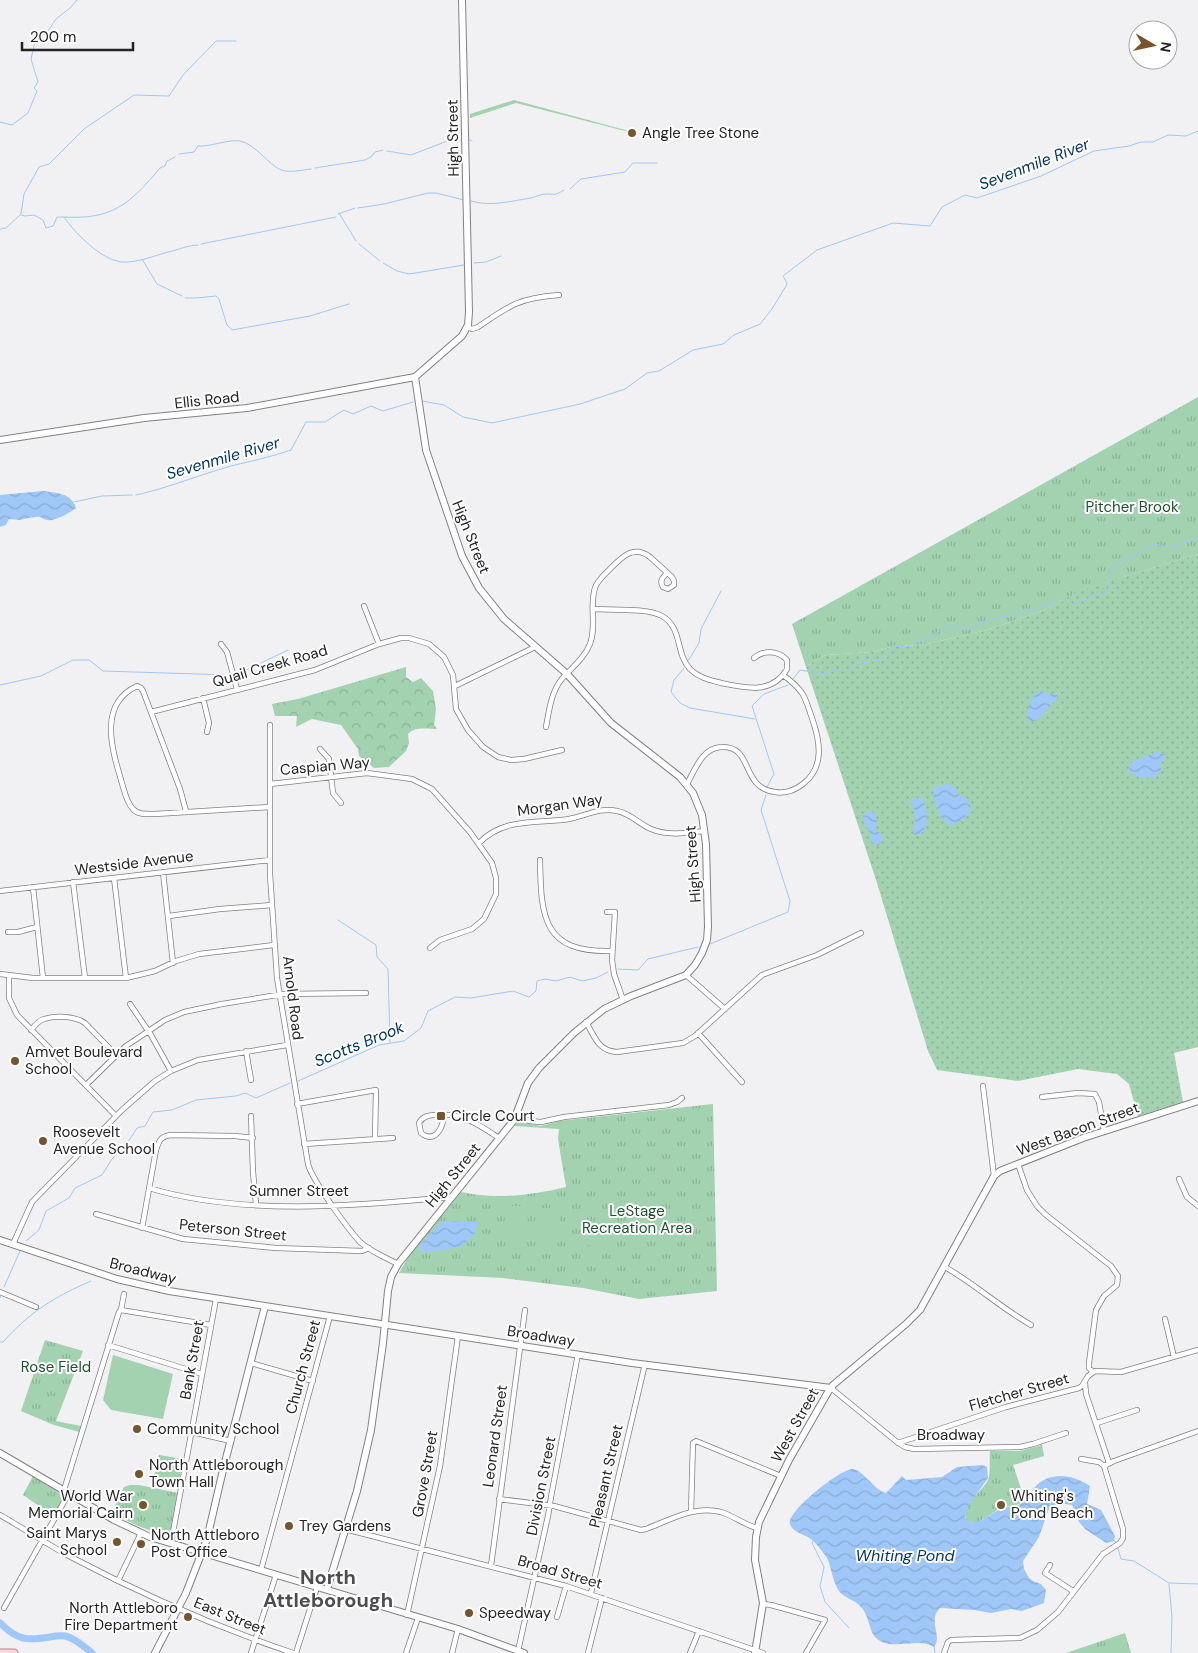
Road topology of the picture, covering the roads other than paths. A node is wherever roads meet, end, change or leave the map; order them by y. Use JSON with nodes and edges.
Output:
{"nodes":[{"id":1,"x":462,"y":0,"type":"edge"},
{"id":2,"x":559,"y":295,"type":"dead end"},
{"id":3,"x":467,"y":327,"type":"junction"},
{"id":4,"x":415,"y":377,"type":"junction"},
{"id":5,"x":0,"y":440,"type":"edge"},
{"id":6,"x":667,"y":573,"type":"dead end"},
{"id":7,"x":364,"y":606,"type":"dead end"},
{"id":8,"x":594,"y":609,"type":"junction"},
{"id":9,"x":221,"y":644,"type":"dead end"},
{"id":10,"x":379,"y":644,"type":"junction"},
{"id":11,"x":535,"y":647,"type":"junction"},
{"id":12,"x":754,"y":658,"type":"dead end"},
{"id":13,"x":567,"y":674,"type":"junction"},
{"id":14,"x":783,"y":675,"type":"junction"},
{"id":15,"x":455,"y":686,"type":"junction"},
{"id":16,"x":237,"y":689,"type":"junction"},
{"id":17,"x":203,"y":698,"type":"junction"},
{"id":18,"x":150,"y":712,"type":"junction"},
{"id":19,"x":270,"y":725,"type":"dead end"},
{"id":20,"x":546,"y":727,"type":"dead end"},
{"id":21,"x":207,"y":732,"type":"dead end"},
{"id":22,"x":320,"y":749,"type":"dead end"},
{"id":23,"x":562,"y":750,"type":"dead end"},
{"id":24,"x":331,"y":777,"type":"junction"},
{"id":25,"x":270,"y":784,"type":"junction"},
{"id":26,"x":687,"y":784,"type":"junction"},
{"id":27,"x":341,"y":803,"type":"dead end"},
{"id":28,"x":270,"y":807,"type":"junction"},
{"id":29,"x":186,"y":811,"type":"junction"},
{"id":30,"x":704,"y":831,"type":"junction"},
{"id":31,"x":479,"y":843,"type":"junction"},
{"id":32,"x":270,"y":860,"type":"junction"},
{"id":33,"x":540,"y":860,"type":"dead end"},
{"id":34,"x":163,"y":872,"type":"junction"},
{"id":35,"x":114,"y":878,"type":"junction"},
{"id":36,"x":73,"y":882,"type":"junction"},
{"id":37,"x":33,"y":887,"type":"junction"},
{"id":38,"x":0,"y":891,"type":"edge"},
{"id":39,"x":272,"y":905,"type":"junction"},
{"id":40,"x":607,"y":912,"type":"dead end"},
{"id":41,"x":169,"y":916,"type":"junction"},
{"id":42,"x":37,"y":927,"type":"junction"},
{"id":43,"x":8,"y":932,"type":"dead end"},
{"id":44,"x":861,"y":933,"type":"dead end"},
{"id":45,"x":274,"y":945,"type":"junction"},
{"id":46,"x":430,"y":948,"type":"dead end"},
{"id":47,"x":612,"y":951,"type":"junction"},
{"id":48,"x":173,"y":963,"type":"junction"},
{"id":49,"x":0,"y":974,"type":"edge"},
{"id":50,"x":686,"y":975,"type":"junction"},
{"id":51,"x":9,"y":976,"type":"junction"},
{"id":52,"x":43,"y":978,"type":"junction"},
{"id":53,"x":85,"y":978,"type":"junction"},
{"id":54,"x":126,"y":978,"type":"junction"},
{"id":55,"x":366,"y":993,"type":"dead end"},
{"id":56,"x":278,"y":995,"type":"junction"},
{"id":57,"x":623,"y":1000,"type":"junction"},
{"id":58,"x":130,"y":1004,"type":"dead end"},
{"id":59,"x":725,"y":1009,"type":"junction"},
{"id":60,"x":586,"y":1022,"type":"junction"},
{"id":61,"x":31,"y":1030,"type":"junction"},
{"id":62,"x":148,"y":1031,"type":"junction"},
{"id":63,"x":698,"y":1034,"type":"junction"},
{"id":64,"x":287,"y":1045,"type":"junction"},
{"id":65,"x":246,"y":1051,"type":"junction"},
{"id":66,"x":116,"y":1055,"type":"junction"},
{"id":67,"x":171,"y":1070,"type":"junction"},
{"id":68,"x":251,"y":1080,"type":"dead end"},
{"id":69,"x":742,"y":1082,"type":"dead end"},
{"id":70,"x":86,"y":1085,"type":"junction"},
{"id":71,"x":983,"y":1086,"type":"dead end"},
{"id":72,"x":1042,"y":1097,"type":"dead end"},
{"id":73,"x":682,"y":1098,"type":"dead end"},
{"id":74,"x":1198,"y":1101,"type":"edge"},
{"id":75,"x":297,"y":1104,"type":"junction"},
{"id":76,"x":444,"y":1115,"type":"junction"},
{"id":77,"x":516,"y":1115,"type":"junction"},
{"id":78,"x":116,"y":1116,"type":"junction"},
{"id":79,"x":250,"y":1116,"type":"dead end"},
{"id":80,"x":1104,"y":1131,"type":"junction"},
{"id":81,"x":253,"y":1138,"type":"junction"},
{"id":82,"x":375,"y":1138,"type":"junction"},
{"id":83,"x":393,"y":1138,"type":"dead end"},
{"id":84,"x":499,"y":1138,"type":"junction"},
{"id":85,"x":304,"y":1144,"type":"junction"},
{"id":86,"x":1018,"y":1164,"type":"junction"},
{"id":87,"x":994,"y":1176,"type":"junction"},
{"id":88,"x":1179,"y":1179,"type":"dead end"},
{"id":89,"x":149,"y":1188,"type":"junction"},
{"id":90,"x":451,"y":1198,"type":"junction"},
{"id":91,"x":256,"y":1204,"type":"junction"},
{"id":92,"x":334,"y":1206,"type":"junction"},
{"id":93,"x":1198,"y":1206,"type":"edge"},
{"id":94,"x":96,"y":1214,"type":"dead end"},
{"id":95,"x":142,"y":1228,"type":"junction"},
{"id":96,"x":0,"y":1240,"type":"edge"},
{"id":97,"x":13,"y":1244,"type":"junction"},
{"id":98,"x":369,"y":1248,"type":"junction"},
{"id":99,"x":398,"y":1264,"type":"junction"},
{"id":100,"x":944,"y":1267,"type":"junction"},
{"id":101,"x":0,"y":1292,"type":"edge"},
{"id":102,"x":124,"y":1294,"type":"dead end"},
{"id":103,"x":216,"y":1299,"type":"junction"},
{"id":104,"x":265,"y":1306,"type":"junction"},
{"id":105,"x":36,"y":1307,"type":"dead end"},
{"id":106,"x":121,"y":1310,"type":"junction"},
{"id":107,"x":526,"y":1310,"type":"dead end"},
{"id":108,"x":330,"y":1316,"type":"junction"},
{"id":109,"x":1164,"y":1319,"type":"dead end"},
{"id":110,"x":384,"y":1324,"type":"junction"},
{"id":111,"x":211,"y":1325,"type":"junction"},
{"id":112,"x":1031,"y":1325,"type":"dead end"},
{"id":113,"x":458,"y":1336,"type":"junction"},
{"id":114,"x":108,"y":1345,"type":"junction"},
{"id":115,"x":520,"y":1346,"type":"junction"},
{"id":116,"x":1198,"y":1350,"type":"edge"},
{"id":117,"x":578,"y":1354,"type":"junction"},
{"id":118,"x":1174,"y":1357,"type":"junction"},
{"id":119,"x":251,"y":1363,"type":"junction"},
{"id":120,"x":645,"y":1364,"type":"junction"},
{"id":121,"x":1093,"y":1372,"type":"junction"},
{"id":122,"x":202,"y":1374,"type":"junction"},
{"id":123,"x":313,"y":1381,"type":"junction"},
{"id":124,"x":1085,"y":1382,"type":"junction"},
{"id":125,"x":831,"y":1388,"type":"junction"},
{"id":126,"x":1137,"y":1410,"type":"dead end"},
{"id":127,"x":1097,"y":1423,"type":"junction"},
{"id":128,"x":1198,"y":1431,"type":"edge"},
{"id":129,"x":192,"y":1432,"type":"junction"},
{"id":130,"x":1066,"y":1432,"type":"dead end"},
{"id":131,"x":232,"y":1441,"type":"junction"},
{"id":132,"x":898,"y":1443,"type":"junction"},
{"id":133,"x":1,"y":1456,"type":"edge"},
{"id":134,"x":1081,"y":1459,"type":"dead end"},
{"id":135,"x":1109,"y":1463,"type":"junction"},
{"id":136,"x":1104,"y":1466,"type":"junction"},
{"id":137,"x":781,"y":1476,"type":"junction"},
{"id":138,"x":67,"y":1491,"type":"junction"},
{"id":139,"x":499,"y":1499,"type":"junction"},
{"id":140,"x":550,"y":1506,"type":"junction"},
{"id":141,"x":691,"y":1512,"type":"junction"},
{"id":142,"x":0,"y":1515,"type":"edge"},
{"id":143,"x":608,"y":1521,"type":"junction"},
{"id":144,"x":758,"y":1528,"type":"junction"},
{"id":145,"x":345,"y":1529,"type":"junction"},
{"id":146,"x":141,"y":1533,"type":"junction"},
{"id":147,"x":43,"y":1540,"type":"junction"},
{"id":148,"x":171,"y":1543,"type":"junction"},
{"id":149,"x":423,"y":1548,"type":"junction"},
{"id":150,"x":202,"y":1552,"type":"junction"},
{"id":151,"x":1050,"y":1565,"type":"dead end"},
{"id":152,"x":491,"y":1566,"type":"junction"},
{"id":153,"x":261,"y":1570,"type":"junction"},
{"id":154,"x":276,"y":1575,"type":"junction"},
{"id":155,"x":534,"y":1577,"type":"junction"},
{"id":156,"x":118,"y":1580,"type":"junction"},
{"id":157,"x":566,"y":1586,"type":"junction"},
{"id":158,"x":317,"y":1587,"type":"junction"},
{"id":159,"x":327,"y":1589,"type":"junction"},
{"id":160,"x":1073,"y":1592,"type":"junction"},
{"id":161,"x":591,"y":1593,"type":"junction"},
{"id":162,"x":602,"y":1598,"type":"junction"},
{"id":163,"x":763,"y":1604,"type":"junction"},
{"id":164,"x":4,"y":1608,"type":"dead end"},
{"id":165,"x":178,"y":1608,"type":"junction"},
{"id":166,"x":407,"y":1614,"type":"junction"},
{"id":167,"x":557,"y":1617,"type":"dead end"},
{"id":168,"x":418,"y":1618,"type":"junction"},
{"id":169,"x":458,"y":1629,"type":"junction"},
{"id":170,"x":699,"y":1631,"type":"junction"},
{"id":171,"x":255,"y":1640,"type":"junction"},
{"id":172,"x":0,"y":1652,"type":"edge"},
{"id":173,"x":521,"y":1652,"type":"edge"},
{"id":174,"x":756,"y":1652,"type":"edge"},
{"id":175,"x":14,"y":1653,"type":"edge"},
{"id":176,"x":155,"y":1653,"type":"edge"},
{"id":177,"x":251,"y":1653,"type":"edge"},
{"id":178,"x":294,"y":1653,"type":"edge"},
{"id":179,"x":406,"y":1653,"type":"edge"},
{"id":180,"x":452,"y":1653,"type":"edge"},
{"id":181,"x":588,"y":1653,"type":"edge"},
{"id":182,"x":690,"y":1653,"type":"edge"},
{"id":183,"x":763,"y":1653,"type":"edge"},
{"id":184,"x":806,"y":1653,"type":"edge"},
{"id":185,"x":944,"y":1653,"type":"edge"}],
"edges":[{"from":1,"to":3,"type":"street","name":"High Street"},
{"from":2,"to":3,"type":"street"},
{"from":3,"to":4,"type":"street"},
{"from":4,"to":5,"type":"street","name":"Ellis Road"},
{"from":4,"to":11,"type":"street","name":"High Street"},
{"from":6,"to":8,"type":"street"},
{"from":7,"to":10,"type":"street"},
{"from":8,"to":13,"type":"street"},
{"from":8,"to":14,"type":"street"},
{"from":9,"to":16,"type":"street"},
{"from":10,"to":15,"type":"street","name":"Quail Creek Road"},
{"from":10,"to":16,"type":"street","name":"Quail Creek Road"},
{"from":11,"to":13,"type":"street","name":"High Street"},
{"from":11,"to":15,"type":"street"},
{"from":12,"to":14,"type":"street"},
{"from":13,"to":20,"type":"street"},
{"from":13,"to":26,"type":"street","name":"High Street"},
{"from":14,"to":26,"type":"street"},
{"from":15,"to":23,"type":"street","name":"Quail Creek Road"},
{"from":16,"to":17,"type":"street","name":"Quail Creek Road"},
{"from":17,"to":18,"type":"street","name":"Quail Creek Road"},
{"from":17,"to":21,"type":"street"},
{"from":18,"to":29,"type":"street"},
{"from":18,"to":29,"type":"street"},
{"from":19,"to":25,"type":"street","name":"Arnold Road"},
{"from":22,"to":24,"type":"street"},
{"from":24,"to":25,"type":"street","name":"Caspian Way"},
{"from":24,"to":27,"type":"street"},
{"from":24,"to":31,"type":"street","name":"Caspian Way"},
{"from":25,"to":28,"type":"street","name":"Arnold Road"},
{"from":26,"to":30,"type":"street","name":"High Street"},
{"from":28,"to":29,"type":"street"},
{"from":28,"to":32,"type":"street","name":"Arnold Road"},
{"from":30,"to":31,"type":"street","name":"Morgan Way"},
{"from":30,"to":50,"type":"street","name":"High Street"},
{"from":31,"to":46,"type":"street","name":"Caspian Way"},
{"from":32,"to":34,"type":"street","name":"Westside Avenue"},
{"from":32,"to":39,"type":"street","name":"Arnold Road"},
{"from":33,"to":47,"type":"street"},
{"from":34,"to":35,"type":"street","name":"Westside Avenue"},
{"from":34,"to":41,"type":"street"},
{"from":35,"to":36,"type":"street","name":"Westside Avenue"},
{"from":35,"to":54,"type":"street"},
{"from":36,"to":37,"type":"street","name":"Westside Avenue"},
{"from":36,"to":53,"type":"street"},
{"from":37,"to":38,"type":"street","name":"Westside Avenue"},
{"from":37,"to":42,"type":"street"},
{"from":39,"to":41,"type":"street"},
{"from":39,"to":45,"type":"street","name":"Arnold Road"},
{"from":40,"to":47,"type":"street"},
{"from":41,"to":48,"type":"street"},
{"from":42,"to":43,"type":"street"},
{"from":42,"to":52,"type":"street"},
{"from":44,"to":59,"type":"street"},
{"from":45,"to":48,"type":"street"},
{"from":45,"to":56,"type":"street","name":"Arnold Road"},
{"from":47,"to":57,"type":"street"},
{"from":48,"to":54,"type":"street"},
{"from":49,"to":51,"type":"street"},
{"from":50,"to":57,"type":"street","name":"High Street"},
{"from":50,"to":59,"type":"street"},
{"from":51,"to":52,"type":"street"},
{"from":51,"to":61,"type":"street"},
{"from":52,"to":53,"type":"street"},
{"from":53,"to":54,"type":"street"},
{"from":55,"to":56,"type":"street"},
{"from":56,"to":62,"type":"street"},
{"from":56,"to":64,"type":"street","name":"Arnold Road"},
{"from":57,"to":60,"type":"street","name":"High Street"},
{"from":58,"to":62,"type":"street"},
{"from":59,"to":63,"type":"street"},
{"from":60,"to":63,"type":"street"},
{"from":60,"to":77,"type":"street","name":"High Street"},
{"from":61,"to":66,"type":"street"},
{"from":61,"to":70,"type":"street"},
{"from":62,"to":66,"type":"street"},
{"from":62,"to":67,"type":"street"},
{"from":63,"to":69,"type":"street"},
{"from":64,"to":65,"type":"street"},
{"from":64,"to":75,"type":"street","name":"Arnold Road"},
{"from":65,"to":67,"type":"street"},
{"from":65,"to":68,"type":"street"},
{"from":66,"to":70,"type":"street"},
{"from":67,"to":78,"type":"street"},
{"from":70,"to":78,"type":"street"},
{"from":71,"to":87,"type":"street"},
{"from":72,"to":80,"type":"street"},
{"from":73,"to":77,"type":"street"},
{"from":74,"to":80,"type":"street","name":"West Bacon Street"},
{"from":75,"to":82,"type":"street"},
{"from":75,"to":85,"type":"street","name":"Arnold Road"},
{"from":76,"to":76,"type":"street"},
{"from":76,"to":84,"type":"street"},
{"from":77,"to":84,"type":"street","name":"High Street"},
{"from":78,"to":97,"type":"street"},
{"from":79,"to":81,"type":"street"},
{"from":80,"to":86,"type":"street","name":"West Bacon Street"},
{"from":81,"to":89,"type":"street"},
{"from":81,"to":91,"type":"street"},
{"from":82,"to":83,"type":"street"},
{"from":82,"to":85,"type":"street"},
{"from":84,"to":90,"type":"street","name":"High Street"},
{"from":85,"to":92,"type":"street","name":"Arnold Road"},
{"from":86,"to":87,"type":"street","name":"West Bacon Street"},
{"from":86,"to":121,"type":"street"},
{"from":87,"to":100,"type":"street","name":"West Street"},
{"from":88,"to":93,"type":"street"},
{"from":89,"to":91,"type":"street","name":"Sumner Street"},
{"from":89,"to":95,"type":"street"},
{"from":90,"to":92,"type":"street","name":"Sumner Street"},
{"from":90,"to":99,"type":"street","name":"High Street"},
{"from":91,"to":92,"type":"street","name":"Sumner Street"},
{"from":92,"to":98,"type":"street","name":"Arnold Road"},
{"from":94,"to":95,"type":"street","name":"Peterson Street"},
{"from":95,"to":98,"type":"street","name":"Peterson Street"},
{"from":96,"to":97,"type":"street","name":"Broadway"},
{"from":97,"to":103,"type":"street","name":"Broadway"},
{"from":98,"to":99,"type":"street","name":"Arnold Road"},
{"from":99,"to":110,"type":"street","name":"High Street"},
{"from":100,"to":112,"type":"street"},
{"from":100,"to":125,"type":"street","name":"West Street"},
{"from":101,"to":105,"type":"street"},
{"from":102,"to":106,"type":"street"},
{"from":103,"to":104,"type":"street","name":"Broadway"},
{"from":103,"to":111,"type":"street","name":"Bank Street"},
{"from":104,"to":108,"type":"street","name":"Broadway"},
{"from":104,"to":119,"type":"street"},
{"from":106,"to":111,"type":"street"},
{"from":106,"to":114,"type":"street"},
{"from":107,"to":115,"type":"street","name":"Leonard Street"},
{"from":108,"to":110,"type":"street","name":"Broadway"},
{"from":108,"to":123,"type":"street","name":"Church Street"},
{"from":109,"to":118,"type":"street"},
{"from":110,"to":113,"type":"street","name":"Broadway"},
{"from":110,"to":145,"type":"street","name":"High Street"},
{"from":111,"to":122,"type":"street","name":"Bank Street"},
{"from":113,"to":115,"type":"street","name":"Broadway"},
{"from":113,"to":149,"type":"street","name":"Grove Street"},
{"from":114,"to":122,"type":"street"},
{"from":114,"to":138,"type":"street"},
{"from":115,"to":117,"type":"street","name":"Broadway"},
{"from":115,"to":139,"type":"street","name":"Leonard Street"},
{"from":116,"to":118,"type":"street"},
{"from":117,"to":120,"type":"street","name":"Broadway"},
{"from":117,"to":140,"type":"street","name":"Division Street"},
{"from":118,"to":121,"type":"street"},
{"from":119,"to":123,"type":"street"},
{"from":119,"to":131,"type":"street"},
{"from":120,"to":125,"type":"street","name":"Broadway"},
{"from":120,"to":143,"type":"street","name":"Pleasant Street"},
{"from":121,"to":124,"type":"street","name":"Fletcher Street"},
{"from":122,"to":129,"type":"street","name":"Bank Street"},
{"from":123,"to":153,"type":"street","name":"Church Street"},
{"from":124,"to":127,"type":"street"},
{"from":124,"to":132,"type":"street","name":"Fletcher Street"},
{"from":125,"to":132,"type":"street","name":"Broadway"},
{"from":125,"to":137,"type":"street","name":"West Street"},
{"from":126,"to":127,"type":"street"},
{"from":127,"to":135,"type":"street"},
{"from":128,"to":135,"type":"street"},
{"from":129,"to":131,"type":"street"},
{"from":129,"to":148,"type":"street","name":"Bank Street"},
{"from":130,"to":132,"type":"street","name":"Broadway"},
{"from":131,"to":150,"type":"street"},
{"from":133,"to":138,"type":"street"},
{"from":134,"to":136,"type":"street"},
{"from":135,"to":136,"type":"street"},
{"from":136,"to":160,"type":"street"},
{"from":137,"to":141,"type":"street"},
{"from":137,"to":144,"type":"street","name":"West Street"},
{"from":138,"to":146,"type":"street"},
{"from":138,"to":147,"type":"street"},
{"from":139,"to":140,"type":"street"},
{"from":139,"to":152,"type":"street","name":"Leonard Street"},
{"from":140,"to":143,"type":"street"},
{"from":140,"to":155,"type":"street","name":"Division Street"},
{"from":141,"to":143,"type":"street"},
{"from":141,"to":144,"type":"street"},
{"from":142,"to":147,"type":"street","name":"East Street"},
{"from":143,"to":161,"type":"street","name":"Pleasant Street"},
{"from":144,"to":163,"type":"street","name":"West Street"},
{"from":145,"to":149,"type":"street","name":"Broad Street"},
{"from":145,"to":159,"type":"street","name":"High Street"},
{"from":146,"to":148,"type":"street"},
{"from":146,"to":156,"type":"street"},
{"from":147,"to":156,"type":"street","name":"East Street"},
{"from":147,"to":164,"type":"street"},
{"from":148,"to":150,"type":"street"},
{"from":149,"to":152,"type":"street","name":"Broad Street"},
{"from":149,"to":166,"type":"street","name":"Grove Street"},
{"from":150,"to":153,"type":"street"},
{"from":150,"to":165,"type":"street"},
{"from":151,"to":160,"type":"street"},
{"from":152,"to":155,"type":"street","name":"Broad Street"},
{"from":153,"to":154,"type":"street"},
{"from":154,"to":158,"type":"street"},
{"from":154,"to":171,"type":"street"},
{"from":155,"to":157,"type":"street","name":"Broad Street"},
{"from":155,"to":173,"type":"street","name":"Division Street"},
{"from":156,"to":165,"type":"street","name":"East Street"},
{"from":157,"to":161,"type":"street","name":"Broad Street"},
{"from":157,"to":167,"type":"street"},
{"from":158,"to":159,"type":"street"},
{"from":158,"to":178,"type":"street"},
{"from":159,"to":166,"type":"street"},
{"from":160,"to":185,"type":"street"},
{"from":161,"to":162,"type":"street","name":"Broad Street"},
{"from":162,"to":170,"type":"street","name":"Broad Street"},
{"from":162,"to":181,"type":"street"},
{"from":163,"to":174,"type":"street","name":"West Street"},
{"from":163,"to":184,"type":"street"},
{"from":165,"to":171,"type":"street","name":"East Street"},
{"from":165,"to":176,"type":"street"},
{"from":166,"to":168,"type":"street"},
{"from":168,"to":169,"type":"street"},
{"from":168,"to":179,"type":"street"},
{"from":169,"to":173,"type":"street"},
{"from":169,"to":180,"type":"street"},
{"from":170,"to":174,"type":"street","name":"Broad Street"},
{"from":170,"to":182,"type":"street"},
{"from":171,"to":177,"type":"street"},
{"from":171,"to":178,"type":"street","name":"East Street"},
{"from":172,"to":175,"type":"main road"},
{"from":174,"to":183,"type":"street","name":"Broad Street"}]}
